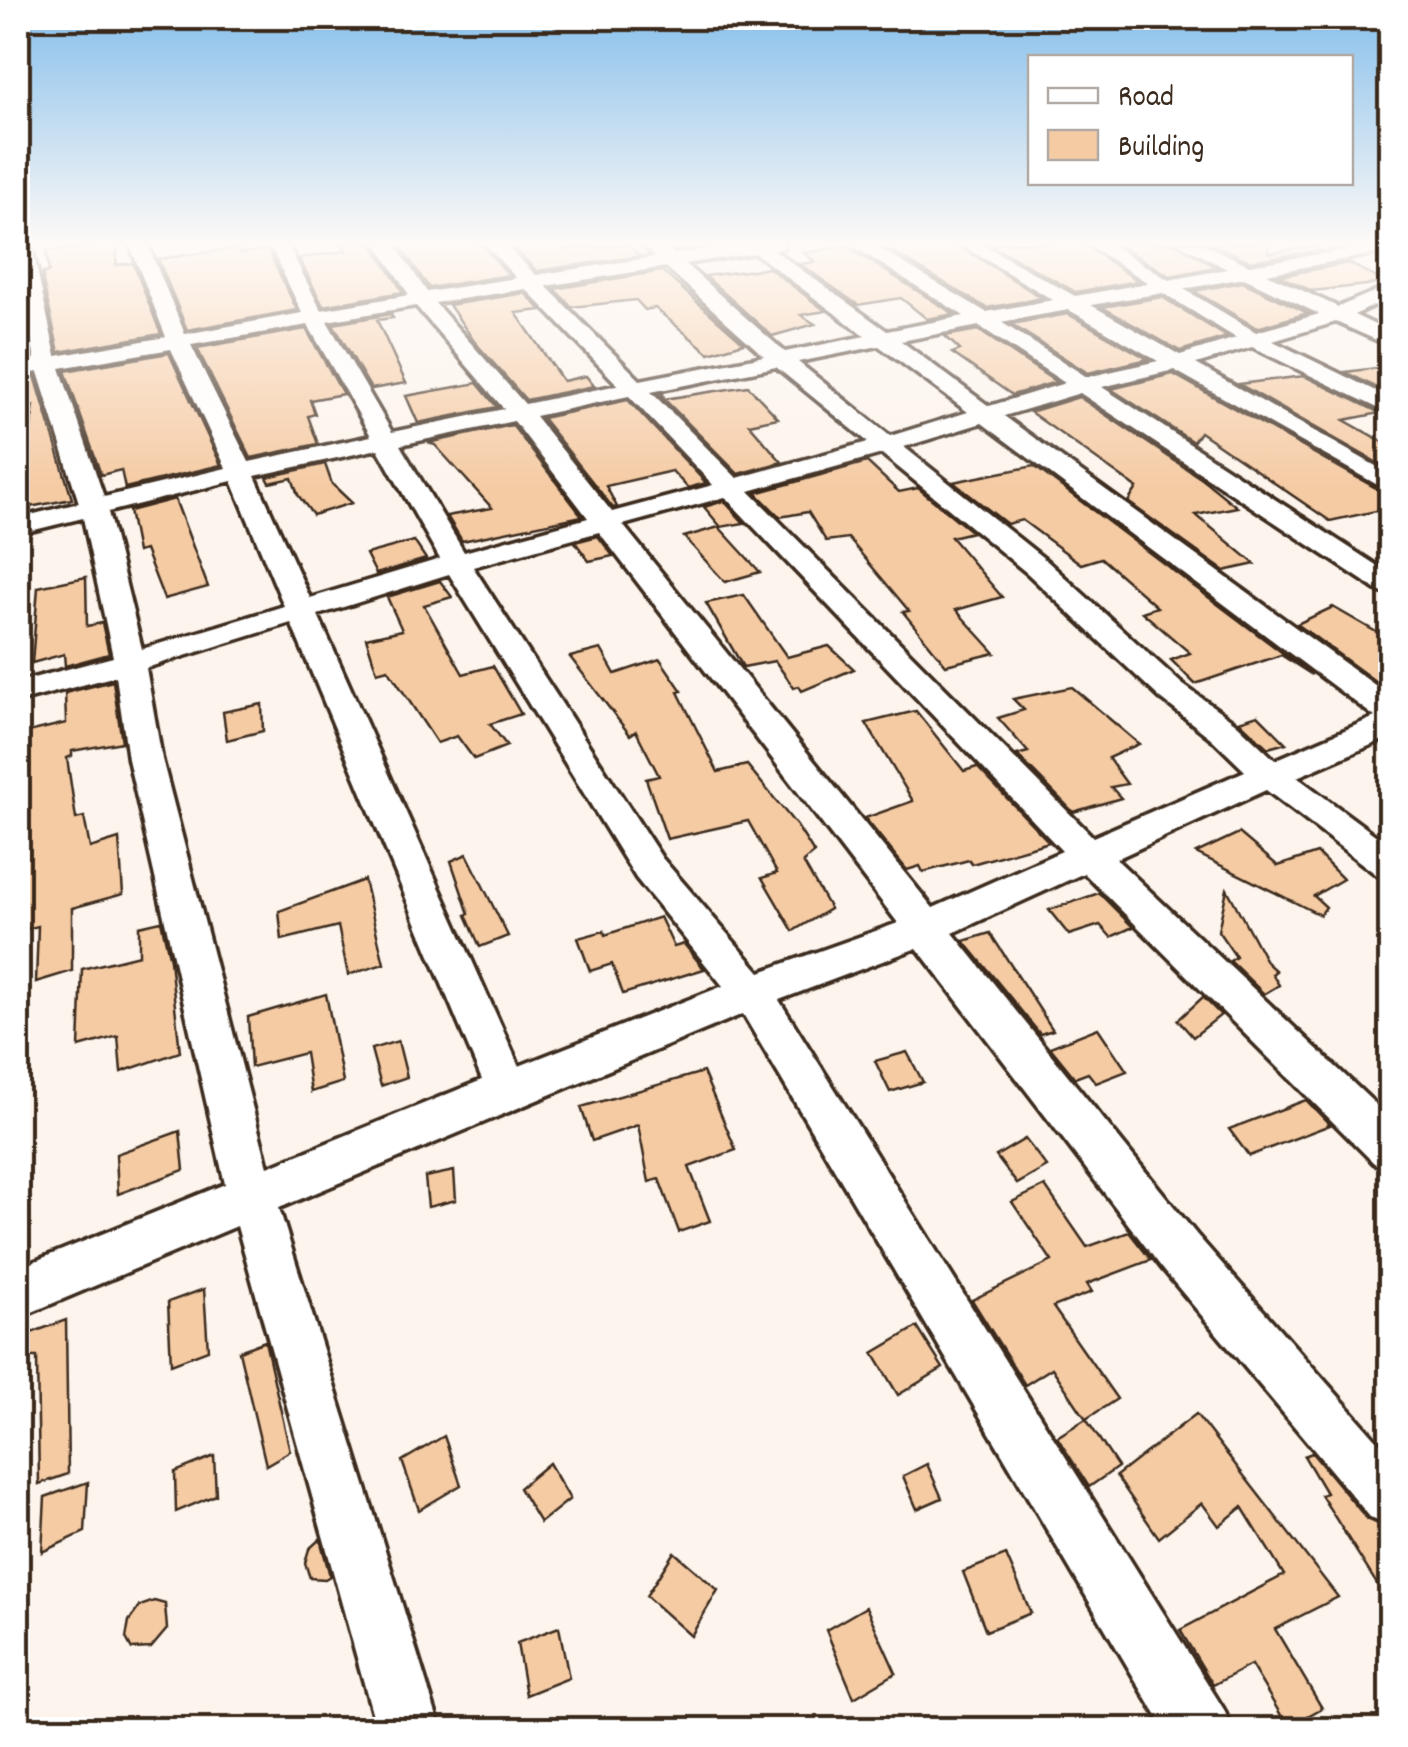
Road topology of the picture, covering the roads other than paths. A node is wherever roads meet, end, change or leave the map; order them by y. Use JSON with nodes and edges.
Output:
{"nodes":[{"id":1,"x":29,"y":325,"type":"edge"},
{"id":2,"x":171,"y":325,"type":"edge"},
{"id":3,"x":286,"y":325,"type":"edge"},
{"id":4,"x":319,"y":325,"type":"edge"},
{"id":5,"x":443,"y":325,"type":"edge"},
{"id":6,"x":573,"y":325,"type":"edge"},
{"id":7,"x":743,"y":325,"type":"edge"},
{"id":8,"x":863,"y":325,"type":"edge"},
{"id":9,"x":958,"y":325,"type":"edge"},
{"id":10,"x":991,"y":325,"type":"edge"},
{"id":11,"x":1110,"y":325,"type":"edge"},
{"id":12,"x":1227,"y":325,"type":"edge"},
{"id":13,"x":1305,"y":325,"type":"edge"},
{"id":14,"x":1357,"y":325,"type":"edge"},
{"id":15,"x":1254,"y":340,"type":"junction"},
{"id":16,"x":1390,"y":340,"type":"edge"},
{"id":17,"x":178,"y":341,"type":"junction"},
{"id":18,"x":885,"y":341,"type":"junction"},
{"id":19,"x":783,"y":361,"type":"junction"},
{"id":20,"x":1173,"y":364,"type":"junction"},
{"id":21,"x":32,"y":367,"type":"edge"},
{"id":22,"x":1081,"y":385,"type":"junction"},
{"id":23,"x":636,"y":388,"type":"junction"},
{"id":24,"x":1390,"y":407,"type":"edge"},
{"id":25,"x":520,"y":414,"type":"junction"},
{"id":26,"x":987,"y":414,"type":"junction"},
{"id":27,"x":385,"y":442,"type":"junction"},
{"id":28,"x":886,"y":444,"type":"junction"},
{"id":29,"x":242,"y":474,"type":"junction"},
{"id":30,"x":1390,"y":484,"type":"edge"},
{"id":31,"x":729,"y":487,"type":"junction"},
{"id":32,"x":94,"y":508,"type":"junction"},
{"id":33,"x":605,"y":522,"type":"junction"},
{"id":34,"x":18,"y":526,"type":"edge"},
{"id":35,"x":456,"y":563,"type":"junction"},
{"id":36,"x":1390,"y":586,"type":"edge"},
{"id":37,"x":300,"y":610,"type":"junction"},
{"id":38,"x":130,"y":663,"type":"junction"},
{"id":39,"x":18,"y":692,"type":"edge"},
{"id":40,"x":1390,"y":712,"type":"edge"},
{"id":41,"x":1390,"y":724,"type":"edge"},
{"id":42,"x":1269,"y":774,"type":"junction"},
{"id":43,"x":1088,"y":855,"type":"junction"},
{"id":44,"x":1390,"y":866,"type":"edge"},
{"id":45,"x":925,"y":929,"type":"junction"},
{"id":46,"x":752,"y":992,"type":"junction"},
{"id":47,"x":508,"y":1090,"type":"junction"},
{"id":48,"x":1390,"y":1148,"type":"edge"},
{"id":49,"x":252,"y":1194,"type":"junction"},
{"id":50,"x":18,"y":1294,"type":"edge"},
{"id":51,"x":1390,"y":1497,"type":"edge"},
{"id":52,"x":409,"y":1730,"type":"edge"},
{"id":53,"x":1202,"y":1730,"type":"edge"}],
"edges":[{"from":1,"to":21,"type":"street"},
{"from":2,"to":17,"type":"street"},
{"from":3,"to":17,"type":"street"},
{"from":4,"to":27,"type":"street"},
{"from":5,"to":25,"type":"street"},
{"from":6,"to":23,"type":"street"},
{"from":7,"to":19,"type":"street"},
{"from":8,"to":18,"type":"street"},
{"from":9,"to":18,"type":"street"},
{"from":10,"to":22,"type":"street"},
{"from":11,"to":20,"type":"street"},
{"from":12,"to":15,"type":"street"},
{"from":13,"to":15,"type":"street"},
{"from":14,"to":16,"type":"street"},
{"from":15,"to":20,"type":"street"},
{"from":15,"to":24,"type":"street"},
{"from":17,"to":21,"type":"street"},
{"from":17,"to":29,"type":"street"},
{"from":18,"to":19,"type":"street"},
{"from":18,"to":26,"type":"street"},
{"from":19,"to":23,"type":"street"},
{"from":19,"to":28,"type":"street"},
{"from":20,"to":22,"type":"street"},
{"from":20,"to":30,"type":"street"},
{"from":21,"to":32,"type":"street"},
{"from":22,"to":26,"type":"street"},
{"from":22,"to":36,"type":"street"},
{"from":23,"to":25,"type":"street"},
{"from":23,"to":31,"type":"street"},
{"from":25,"to":27,"type":"street"},
{"from":25,"to":33,"type":"street"},
{"from":26,"to":28,"type":"street"},
{"from":26,"to":40,"type":"street"},
{"from":27,"to":29,"type":"street"},
{"from":27,"to":35,"type":"street"},
{"from":28,"to":31,"type":"street"},
{"from":28,"to":42,"type":"street"},
{"from":29,"to":32,"type":"street"},
{"from":29,"to":37,"type":"street"},
{"from":31,"to":33,"type":"street"},
{"from":31,"to":43,"type":"street"},
{"from":32,"to":34,"type":"street"},
{"from":32,"to":38,"type":"street"},
{"from":33,"to":35,"type":"street"},
{"from":33,"to":45,"type":"street"},
{"from":35,"to":37,"type":"street"},
{"from":35,"to":46,"type":"street"},
{"from":37,"to":38,"type":"street"},
{"from":37,"to":47,"type":"street"},
{"from":38,"to":39,"type":"street"},
{"from":38,"to":49,"type":"street"},
{"from":41,"to":42,"type":"street"},
{"from":42,"to":43,"type":"street"},
{"from":42,"to":44,"type":"street"},
{"from":43,"to":45,"type":"street"},
{"from":43,"to":48,"type":"street"},
{"from":45,"to":46,"type":"street"},
{"from":45,"to":51,"type":"street"},
{"from":46,"to":47,"type":"street"},
{"from":46,"to":53,"type":"street"},
{"from":47,"to":49,"type":"street"},
{"from":49,"to":50,"type":"street"},
{"from":49,"to":52,"type":"street"}]}
